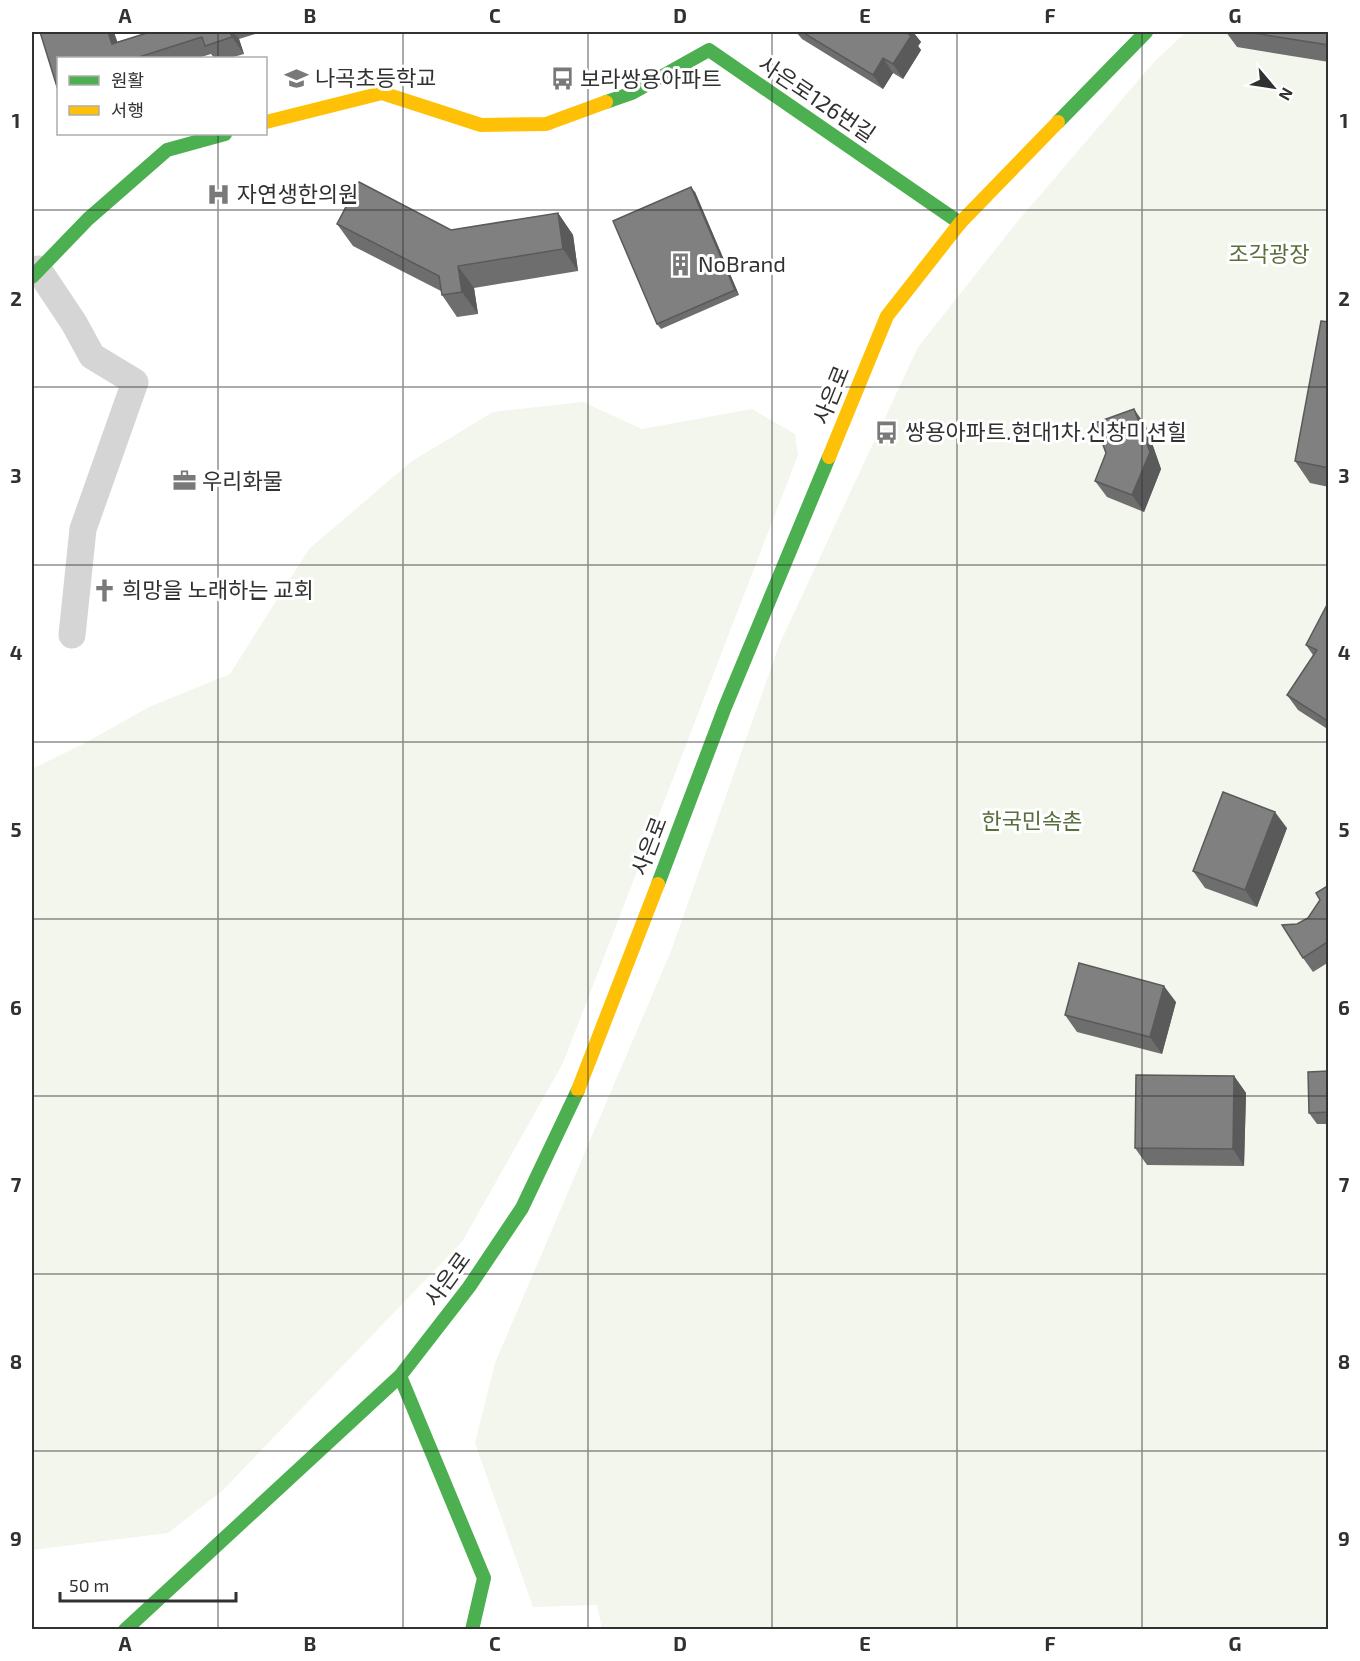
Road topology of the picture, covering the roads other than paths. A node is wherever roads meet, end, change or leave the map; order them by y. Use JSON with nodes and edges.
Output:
{"nodes":[{"id":1,"x":1146,"y":32,"type":"edge"},
{"id":2,"x":710,"y":41,"type":"edge"},
{"id":3,"x":267,"y":122,"type":"edge"},
{"id":4,"x":221,"y":135,"type":"edge"},
{"id":5,"x":960,"y":223,"type":"junction"},
{"id":6,"x":35,"y":273,"type":"edge"},
{"id":7,"x":72,"y":635,"type":"dead end"},
{"id":8,"x":400,"y":1376,"type":"junction"},
{"id":9,"x":125,"y":1629,"type":"edge"},
{"id":10,"x":472,"y":1629,"type":"edge"}],
"edges":[{"from":1,"to":5,"type":"main road","name":"사은로"},
{"from":2,"to":3,"type":"main road","name":"사은로126번길"},
{"from":2,"to":5,"type":"main road","name":"사은로126번길"},
{"from":4,"to":6,"type":"main road"},
{"from":5,"to":8,"type":"main road","name":"사은로"},
{"from":6,"to":7,"type":"street"},
{"from":8,"to":9,"type":"main road","name":"사은로"},
{"from":8,"to":10,"type":"main road"}]}
